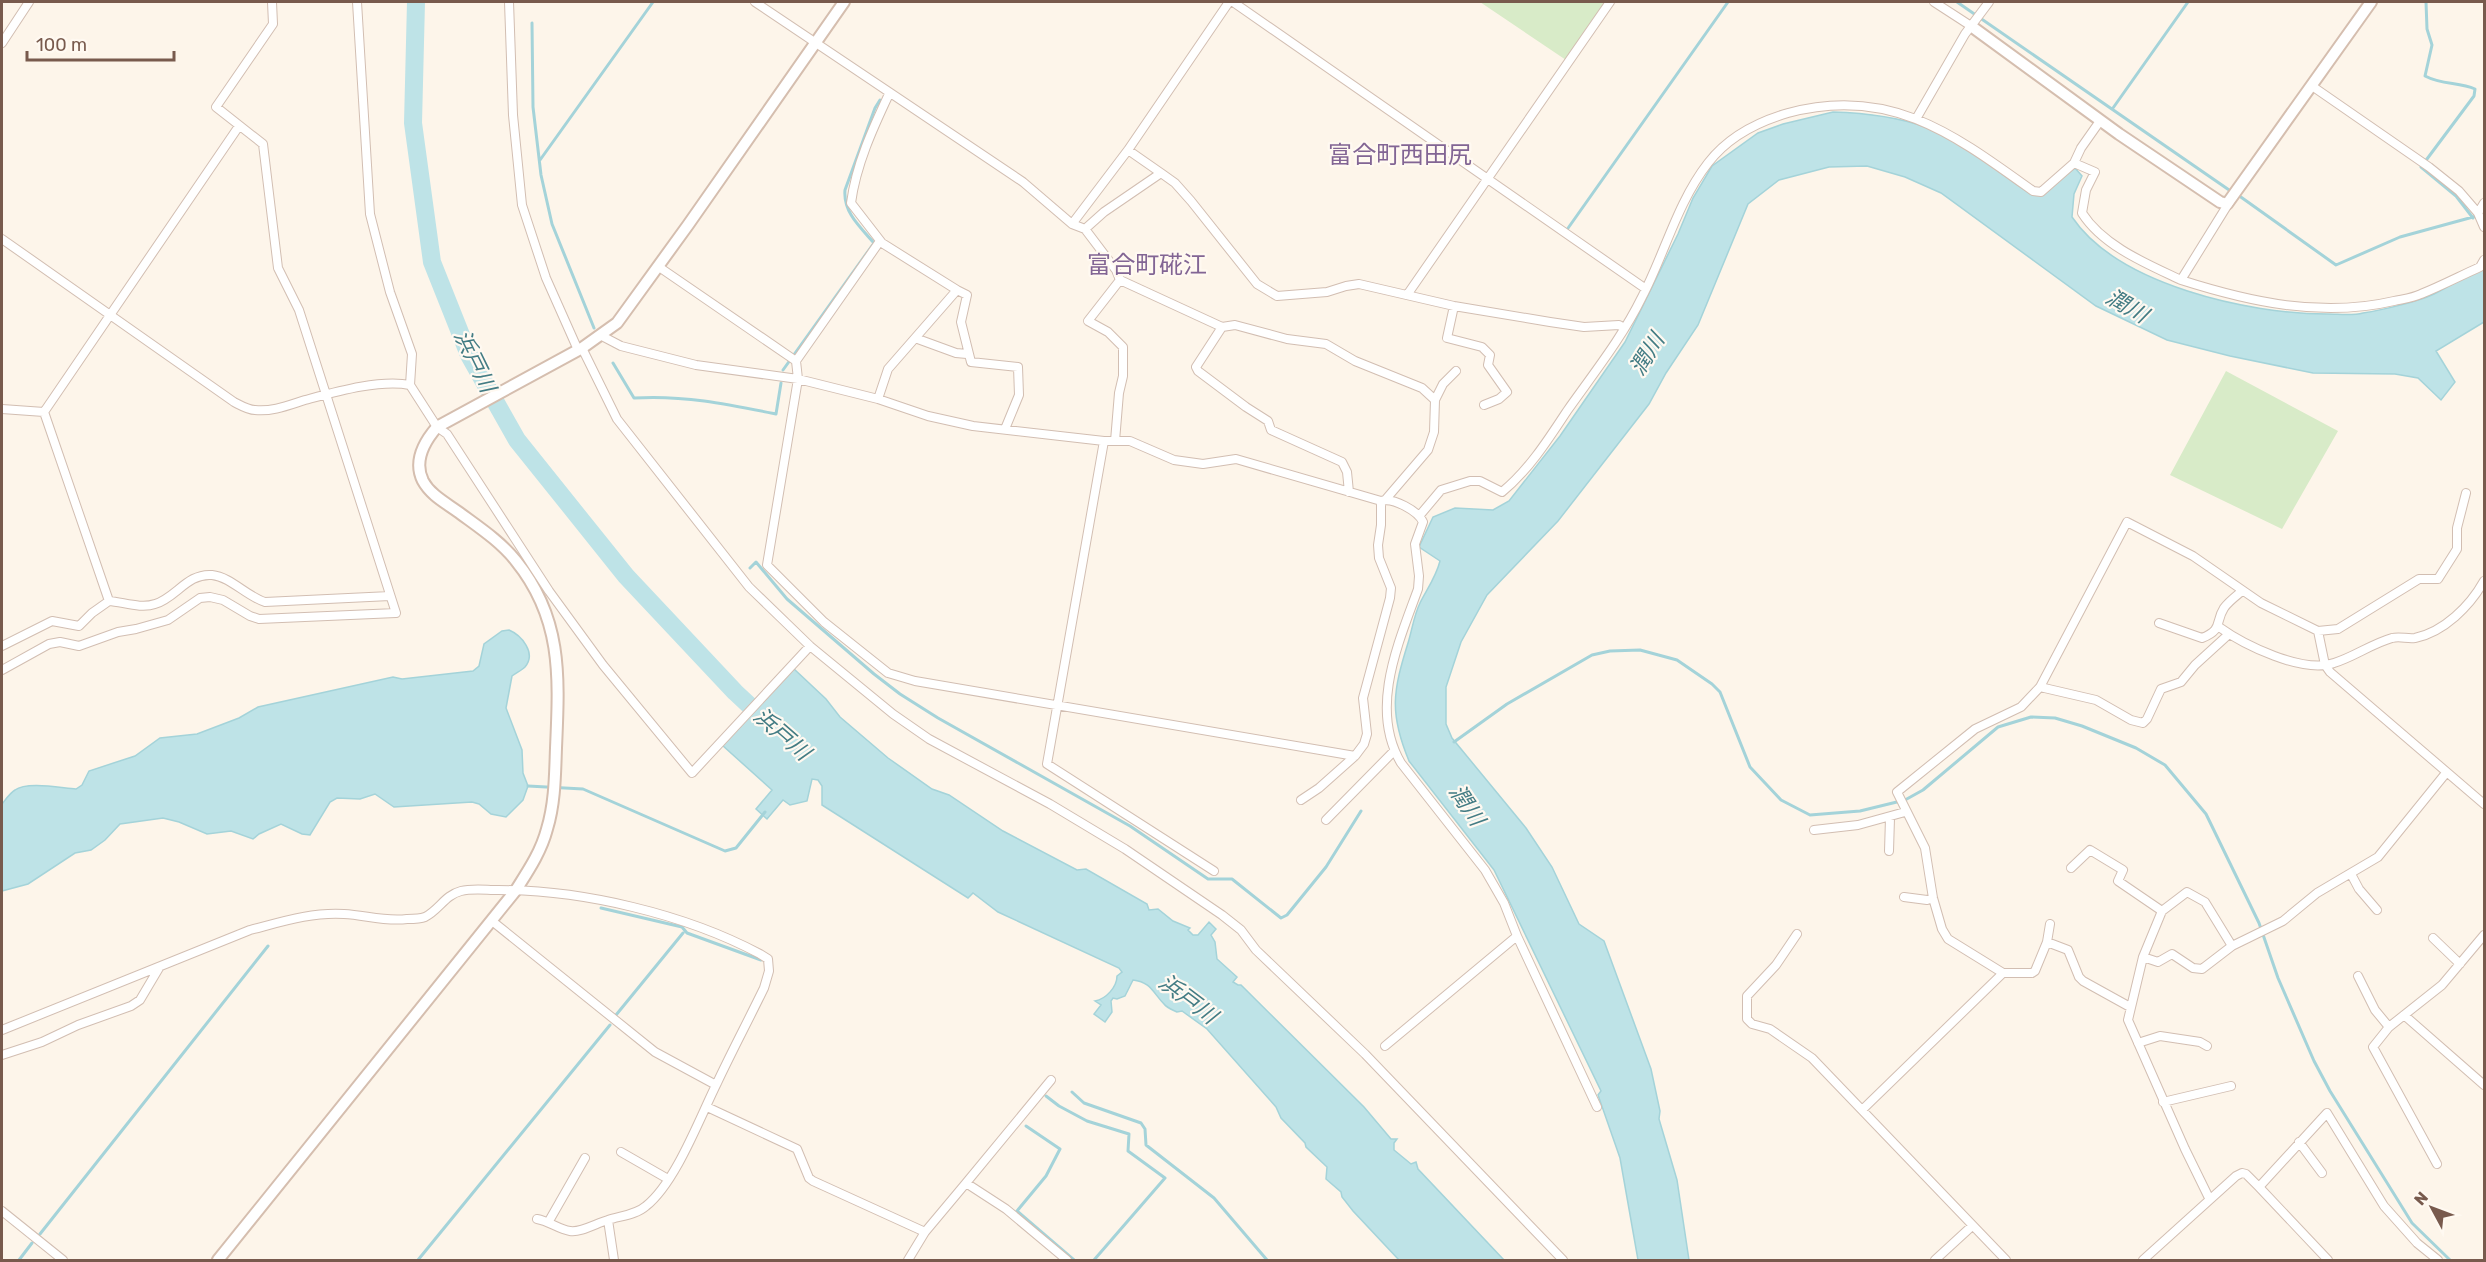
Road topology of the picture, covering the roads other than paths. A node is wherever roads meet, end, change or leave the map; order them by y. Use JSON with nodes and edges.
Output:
{"nodes":[{"id":1,"x":29,"y":2,"type":"edge"},
{"id":2,"x":272,"y":2,"type":"edge"},
{"id":3,"x":357,"y":2,"type":"edge"},
{"id":4,"x":509,"y":2,"type":"edge"},
{"id":5,"x":755,"y":2,"type":"edge"},
{"id":6,"x":844,"y":2,"type":"edge"},
{"id":7,"x":1231,"y":2,"type":"edge"},
{"id":8,"x":1610,"y":2,"type":"edge"},
{"id":9,"x":1934,"y":2,"type":"edge"},
{"id":10,"x":1989,"y":2,"type":"edge"},
{"id":11,"x":2371,"y":2,"type":"edge"},
{"id":12,"x":1971,"y":26,"type":"junction"},
{"id":13,"x":2,"y":43,"type":"edge"},
{"id":14,"x":814,"y":44,"type":"junction"},
{"id":15,"x":2313,"y":86,"type":"junction"},
{"id":16,"x":889,"y":94,"type":"junction"},
{"id":17,"x":1916,"y":119,"type":"junction"},
{"id":18,"x":2101,"y":121,"type":"junction"},
{"id":19,"x":239,"y":126,"type":"junction"},
{"id":20,"x":1128,"y":150,"type":"junction"},
{"id":21,"x":2074,"y":163,"type":"junction"},
{"id":22,"x":1161,"y":173,"type":"junction"},
{"id":23,"x":1486,"y":178,"type":"junction"},
{"id":24,"x":2231,"y":200,"type":"junction"},
{"id":25,"x":2484,"y":203,"type":"edge"},
{"id":26,"x":2478,"y":213,"type":"junction"},
{"id":27,"x":1072,"y":224,"type":"junction"},
{"id":28,"x":2484,"y":227,"type":"edge"},
{"id":29,"x":1085,"y":229,"type":"junction"},
{"id":30,"x":2,"y":239,"type":"edge"},
{"id":31,"x":880,"y":241,"type":"junction"},
{"id":32,"x":2484,"y":260,"type":"edge"},
{"id":33,"x":659,"y":267,"type":"junction"},
{"id":34,"x":1120,"y":280,"type":"junction"},
{"id":35,"x":2181,"y":280,"type":"junction"},
{"id":36,"x":1646,"y":289,"type":"junction"},
{"id":37,"x":957,"y":290,"type":"junction"},
{"id":38,"x":1407,"y":295,"type":"junction"},
{"id":39,"x":1454,"y":306,"type":"junction"},
{"id":40,"x":109,"y":314,"type":"junction"},
{"id":41,"x":1222,"y":327,"type":"junction"},
{"id":42,"x":1624,"y":328,"type":"junction"},
{"id":43,"x":600,"y":335,"type":"junction"},
{"id":44,"x":915,"y":338,"type":"junction"},
{"id":45,"x":580,"y":349,"type":"junction"},
{"id":46,"x":967,"y":354,"type":"junction"},
{"id":47,"x":796,"y":361,"type":"junction"},
{"id":48,"x":1456,"y":371,"type":"dead end"},
{"id":49,"x":798,"y":379,"type":"junction"},
{"id":50,"x":411,"y":381,"type":"junction"},
{"id":51,"x":325,"y":395,"type":"junction"},
{"id":52,"x":878,"y":399,"type":"junction"},
{"id":53,"x":1435,"y":400,"type":"junction"},
{"id":54,"x":1484,"y":405,"type":"dead end"},
{"id":55,"x":2,"y":409,"type":"edge"},
{"id":56,"x":44,"y":412,"type":"junction"},
{"id":57,"x":437,"y":427,"type":"junction"},
{"id":58,"x":1005,"y":429,"type":"junction"},
{"id":59,"x":1104,"y":441,"type":"junction"},
{"id":60,"x":1115,"y":441,"type":"junction"},
{"id":61,"x":1349,"y":492,"type":"junction"},
{"id":62,"x":2466,"y":493,"type":"dead end"},
{"id":63,"x":1386,"y":500,"type":"junction"},
{"id":64,"x":1417,"y":514,"type":"junction"},
{"id":65,"x":2484,"y":581,"type":"edge"},
{"id":66,"x":2242,"y":591,"type":"junction"},
{"id":67,"x":390,"y":596,"type":"junction"},
{"id":68,"x":109,"y":601,"type":"junction"},
{"id":69,"x":2158,"y":623,"type":"dead end"},
{"id":70,"x":2219,"y":627,"type":"junction"},
{"id":71,"x":2318,"y":631,"type":"junction"},
{"id":72,"x":2229,"y":634,"type":"junction"},
{"id":73,"x":2,"y":646,"type":"edge"},
{"id":74,"x":810,"y":646,"type":"junction"},
{"id":75,"x":2325,"y":665,"type":"junction"},
{"id":76,"x":2,"y":670,"type":"edge"},
{"id":77,"x":2040,"y":687,"type":"junction"},
{"id":78,"x":1058,"y":705,"type":"junction"},
{"id":79,"x":1394,"y":751,"type":"junction"},
{"id":80,"x":1355,"y":756,"type":"junction"},
{"id":81,"x":2446,"y":772,"type":"junction"},
{"id":82,"x":1301,"y":800,"type":"dead end"},
{"id":83,"x":2484,"y":804,"type":"edge"},
{"id":84,"x":1905,"y":810,"type":"junction"},
{"id":85,"x":1890,"y":818,"type":"junction"},
{"id":86,"x":1326,"y":820,"type":"dead end"},
{"id":87,"x":1814,"y":830,"type":"dead end"},
{"id":88,"x":1889,"y":851,"type":"dead end"},
{"id":89,"x":2071,"y":868,"type":"dead end"},
{"id":90,"x":1215,"y":871,"type":"dead end"},
{"id":91,"x":2351,"y":874,"type":"junction"},
{"id":92,"x":516,"y":890,"type":"junction"},
{"id":93,"x":1904,"y":897,"type":"dead end"},
{"id":94,"x":1932,"y":898,"type":"junction"},
{"id":95,"x":2377,"y":910,"type":"dead end"},
{"id":96,"x":2162,"y":911,"type":"junction"},
{"id":97,"x":492,"y":921,"type":"junction"},
{"id":98,"x":2050,"y":924,"type":"dead end"},
{"id":99,"x":1797,"y":934,"type":"dead end"},
{"id":100,"x":2484,"y":935,"type":"edge"},
{"id":101,"x":1517,"y":936,"type":"junction"},
{"id":102,"x":2433,"y":938,"type":"dead end"},
{"id":103,"x":2047,"y":942,"type":"junction"},
{"id":104,"x":2232,"y":946,"type":"junction"},
{"id":105,"x":2143,"y":957,"type":"junction"},
{"id":106,"x":2460,"y":964,"type":"junction"},
{"id":107,"x":159,"y":968,"type":"junction"},
{"id":108,"x":2003,"y":973,"type":"junction"},
{"id":109,"x":2358,"y":976,"type":"dead end"},
{"id":110,"x":2130,"y":1006,"type":"junction"},
{"id":111,"x":2404,"y":1015,"type":"junction"},
{"id":112,"x":2390,"y":1027,"type":"junction"},
{"id":113,"x":2,"y":1030,"type":"edge"},
{"id":114,"x":2138,"y":1043,"type":"junction"},
{"id":115,"x":1385,"y":1046,"type":"dead end"},
{"id":116,"x":2207,"y":1046,"type":"dead end"},
{"id":117,"x":2,"y":1055,"type":"edge"},
{"id":118,"x":1051,"y":1080,"type":"dead end"},
{"id":119,"x":716,"y":1085,"type":"junction"},
{"id":120,"x":2484,"y":1085,"type":"edge"},
{"id":121,"x":2231,"y":1086,"type":"dead end"},
{"id":122,"x":2163,"y":1102,"type":"junction"},
{"id":123,"x":707,"y":1107,"type":"junction"},
{"id":124,"x":1597,"y":1107,"type":"dead end"},
{"id":125,"x":1862,"y":1110,"type":"junction"},
{"id":126,"x":2299,"y":1142,"type":"junction"},
{"id":127,"x":621,"y":1152,"type":"dead end"},
{"id":128,"x":585,"y":1158,"type":"dead end"},
{"id":129,"x":2438,"y":1164,"type":"dead end"},
{"id":130,"x":2322,"y":1173,"type":"dead end"},
{"id":131,"x":668,"y":1179,"type":"junction"},
{"id":132,"x":966,"y":1183,"type":"junction"},
{"id":133,"x":2259,"y":1187,"type":"junction"},
{"id":134,"x":2209,"y":1198,"type":"junction"},
{"id":135,"x":2,"y":1210,"type":"edge"},
{"id":136,"x":537,"y":1219,"type":"dead end"},
{"id":137,"x":608,"y":1220,"type":"junction"},
{"id":138,"x":549,"y":1221,"type":"junction"},
{"id":139,"x":1972,"y":1226,"type":"junction"},
{"id":140,"x":925,"y":1232,"type":"junction"},
{"id":141,"x":63,"y":1260,"type":"edge"},
{"id":142,"x":218,"y":1260,"type":"edge"},
{"id":143,"x":614,"y":1260,"type":"edge"},
{"id":144,"x":908,"y":1260,"type":"edge"},
{"id":145,"x":1067,"y":1260,"type":"edge"},
{"id":146,"x":1563,"y":1260,"type":"edge"},
{"id":147,"x":1935,"y":1260,"type":"edge"},
{"id":148,"x":2006,"y":1260,"type":"edge"},
{"id":149,"x":2143,"y":1260,"type":"edge"},
{"id":150,"x":2328,"y":1260,"type":"edge"},
{"id":151,"x":2438,"y":1260,"type":"edge"}],
"edges":[{"from":1,"to":13,"type":"street"},
{"from":2,"to":19,"type":"street"},
{"from":3,"to":50,"type":"street"},
{"from":4,"to":45,"type":"street"},
{"from":5,"to":14,"type":"street"},
{"from":6,"to":14,"type":"street"},
{"from":7,"to":20,"type":"street"},
{"from":7,"to":23,"type":"street"},
{"from":8,"to":23,"type":"street"},
{"from":9,"to":12,"type":"street"},
{"from":10,"to":12,"type":"street"},
{"from":11,"to":15,"type":"street"},
{"from":12,"to":17,"type":"street"},
{"from":12,"to":18,"type":"street"},
{"from":14,"to":16,"type":"street"},
{"from":14,"to":33,"type":"street"},
{"from":15,"to":24,"type":"street"},
{"from":15,"to":26,"type":"street"},
{"from":16,"to":27,"type":"street"},
{"from":16,"to":31,"type":"street"},
{"from":17,"to":21,"type":"street"},
{"from":17,"to":36,"type":"street"},
{"from":18,"to":21,"type":"street"},
{"from":18,"to":24,"type":"street"},
{"from":19,"to":40,"type":"street"},
{"from":19,"to":51,"type":"street"},
{"from":20,"to":22,"type":"street"},
{"from":20,"to":27,"type":"street"},
{"from":21,"to":35,"type":"street"},
{"from":22,"to":29,"type":"street"},
{"from":22,"to":38,"type":"street"},
{"from":23,"to":36,"type":"street"},
{"from":23,"to":38,"type":"street"},
{"from":24,"to":35,"type":"street"},
{"from":25,"to":26,"type":"street"},
{"from":26,"to":28,"type":"street"},
{"from":27,"to":29,"type":"street"},
{"from":29,"to":34,"type":"street"},
{"from":30,"to":40,"type":"street"},
{"from":31,"to":37,"type":"street"},
{"from":31,"to":47,"type":"street"},
{"from":32,"to":35,"type":"street"},
{"from":33,"to":43,"type":"street"},
{"from":33,"to":47,"type":"street"},
{"from":34,"to":41,"type":"street"},
{"from":34,"to":60,"type":"street"},
{"from":36,"to":42,"type":"street"},
{"from":37,"to":44,"type":"street"},
{"from":37,"to":46,"type":"street"},
{"from":38,"to":39,"type":"street"},
{"from":39,"to":42,"type":"street"},
{"from":39,"to":54,"type":"street"},
{"from":40,"to":51,"type":"street"},
{"from":40,"to":56,"type":"street"},
{"from":41,"to":53,"type":"street"},
{"from":41,"to":61,"type":"street"},
{"from":42,"to":64,"type":"street"},
{"from":43,"to":45,"type":"street"},
{"from":43,"to":49,"type":"street"},
{"from":44,"to":46,"type":"street"},
{"from":44,"to":52,"type":"street"},
{"from":45,"to":57,"type":"street"},
{"from":45,"to":74,"type":"street"},
{"from":46,"to":58,"type":"street"},
{"from":47,"to":49,"type":"street"},
{"from":48,"to":53,"type":"street"},
{"from":49,"to":52,"type":"street"},
{"from":49,"to":78,"type":"street"},
{"from":50,"to":51,"type":"street"},
{"from":50,"to":57,"type":"street"},
{"from":51,"to":67,"type":"street"},
{"from":52,"to":58,"type":"street"},
{"from":53,"to":63,"type":"street"},
{"from":55,"to":56,"type":"street"},
{"from":56,"to":68,"type":"street"},
{"from":57,"to":74,"type":"street"},
{"from":57,"to":92,"type":"street"},
{"from":58,"to":59,"type":"street"},
{"from":59,"to":60,"type":"street"},
{"from":59,"to":78,"type":"street"},
{"from":60,"to":61,"type":"street"},
{"from":61,"to":63,"type":"street"},
{"from":62,"to":71,"type":"street"},
{"from":63,"to":64,"type":"street"},
{"from":63,"to":80,"type":"street"},
{"from":64,"to":79,"type":"street"},
{"from":65,"to":75,"type":"street"},
{"from":66,"to":70,"type":"street"},
{"from":66,"to":71,"type":"street"},
{"from":66,"to":77,"type":"street"},
{"from":67,"to":68,"type":"street"},
{"from":67,"to":76,"type":"street"},
{"from":68,"to":73,"type":"street"},
{"from":69,"to":70,"type":"street"},
{"from":70,"to":72,"type":"street"},
{"from":71,"to":75,"type":"street"},
{"from":72,"to":75,"type":"street"},
{"from":72,"to":77,"type":"street"},
{"from":74,"to":146,"type":"street"},
{"from":75,"to":81,"type":"street"},
{"from":77,"to":84,"type":"street"},
{"from":78,"to":80,"type":"street"},
{"from":78,"to":90,"type":"street"},
{"from":79,"to":86,"type":"street"},
{"from":79,"to":101,"type":"street"},
{"from":80,"to":82,"type":"street"},
{"from":81,"to":83,"type":"street"},
{"from":81,"to":91,"type":"street"},
{"from":84,"to":85,"type":"street"},
{"from":84,"to":94,"type":"street"},
{"from":85,"to":87,"type":"street"},
{"from":85,"to":88,"type":"street"},
{"from":89,"to":96,"type":"street"},
{"from":91,"to":95,"type":"street"},
{"from":91,"to":104,"type":"street"},
{"from":92,"to":97,"type":"street"},
{"from":92,"to":107,"type":"street"},
{"from":92,"to":119,"type":"street"},
{"from":93,"to":94,"type":"street"},
{"from":94,"to":108,"type":"street"},
{"from":96,"to":104,"type":"street"},
{"from":96,"to":105,"type":"street"},
{"from":97,"to":119,"type":"street"},
{"from":97,"to":142,"type":"street"},
{"from":98,"to":103,"type":"street"},
{"from":99,"to":125,"type":"street"},
{"from":100,"to":106,"type":"street"},
{"from":101,"to":115,"type":"street"},
{"from":101,"to":124,"type":"street"},
{"from":102,"to":106,"type":"street"},
{"from":103,"to":108,"type":"street"},
{"from":103,"to":110,"type":"street"},
{"from":104,"to":105,"type":"street"},
{"from":105,"to":110,"type":"street"},
{"from":106,"to":111,"type":"street"},
{"from":107,"to":113,"type":"street"},
{"from":107,"to":117,"type":"street"},
{"from":108,"to":125,"type":"street"},
{"from":109,"to":112,"type":"street"},
{"from":110,"to":114,"type":"street"},
{"from":111,"to":112,"type":"street"},
{"from":111,"to":120,"type":"street"},
{"from":112,"to":129,"type":"street"},
{"from":114,"to":116,"type":"street"},
{"from":114,"to":122,"type":"street"},
{"from":118,"to":132,"type":"street"},
{"from":119,"to":123,"type":"street"},
{"from":121,"to":122,"type":"street"},
{"from":122,"to":134,"type":"street"},
{"from":123,"to":131,"type":"street"},
{"from":123,"to":140,"type":"street"},
{"from":125,"to":139,"type":"street"},
{"from":126,"to":130,"type":"street"},
{"from":126,"to":133,"type":"street"},
{"from":126,"to":151,"type":"street"},
{"from":127,"to":131,"type":"street"},
{"from":128,"to":138,"type":"street"},
{"from":131,"to":137,"type":"street"},
{"from":132,"to":140,"type":"street"},
{"from":132,"to":145,"type":"street"},
{"from":133,"to":134,"type":"street"},
{"from":133,"to":150,"type":"street"},
{"from":134,"to":149,"type":"street"},
{"from":135,"to":141,"type":"street"},
{"from":136,"to":138,"type":"street"},
{"from":137,"to":138,"type":"street"},
{"from":137,"to":143,"type":"street"},
{"from":139,"to":147,"type":"street"},
{"from":139,"to":148,"type":"street"},
{"from":140,"to":144,"type":"street"}]}
